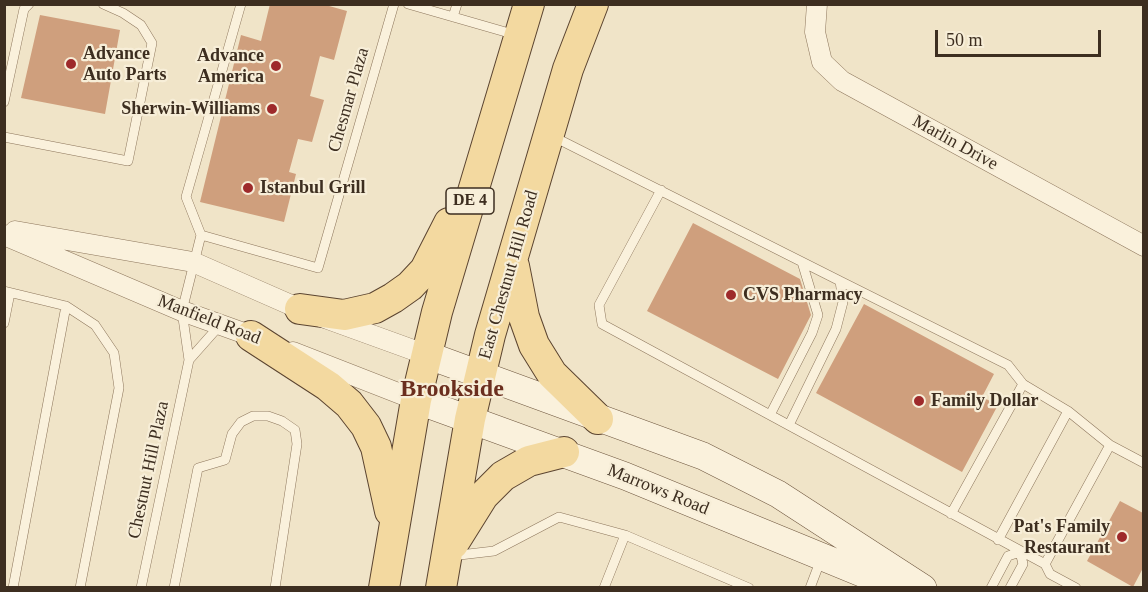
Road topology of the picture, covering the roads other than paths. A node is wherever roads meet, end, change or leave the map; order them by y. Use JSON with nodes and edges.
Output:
{"nodes":[{"id":1,"x":29,"y":4,"type":"edge"},
{"id":2,"x":103,"y":4,"type":"edge"},
{"id":3,"x":241,"y":4,"type":"edge"},
{"id":4,"x":394,"y":4,"type":"edge"},
{"id":5,"x":408,"y":4,"type":"edge"},
{"id":6,"x":457,"y":4,"type":"edge"},
{"id":7,"x":529,"y":4,"type":"edge"},
{"id":8,"x":593,"y":4,"type":"edge"},
{"id":9,"x":817,"y":4,"type":"edge"},
{"id":10,"x":453,"y":17,"type":"junction"},
{"id":11,"x":518,"y":36,"type":"junction"},
{"id":12,"x":4,"y":102,"type":"edge"},
{"id":13,"x":549,"y":134,"type":"junction"},
{"id":14,"x":4,"y":137,"type":"edge"},
{"id":15,"x":483,"y":157,"type":"junction"},
{"id":16,"x":661,"y":190,"type":"junction"},
{"id":17,"x":4,"y":229,"type":"edge"},
{"id":18,"x":4,"y":235,"type":"edge"},
{"id":19,"x":201,"y":235,"type":"junction"},
{"id":20,"x":1143,"y":246,"type":"edge"},
{"id":21,"x":513,"y":258,"type":"junction"},
{"id":22,"x":193,"y":262,"type":"junction"},
{"id":23,"x":802,"y":262,"type":"junction"},
{"id":24,"x":840,"y":281,"type":"junction"},
{"id":25,"x":7,"y":292,"type":"edge"},
{"id":26,"x":66,"y":306,"type":"junction"},
{"id":27,"x":300,"y":309,"type":"junction"},
{"id":28,"x":182,"y":311,"type":"junction"},
{"id":29,"x":4,"y":323,"type":"edge"},
{"id":30,"x":220,"y":325,"type":"junction"},
{"id":31,"x":251,"y":336,"type":"junction"},
{"id":32,"x":427,"y":355,"type":"junction"},
{"id":33,"x":189,"y":360,"type":"junction"},
{"id":34,"x":481,"y":375,"type":"junction"},
{"id":35,"x":1023,"y":384,"type":"junction"},
{"id":36,"x":416,"y":400,"type":"junction"},
{"id":37,"x":1068,"y":411,"type":"junction"},
{"id":38,"x":770,"y":415,"type":"junction"},
{"id":39,"x":470,"y":419,"type":"junction"},
{"id":40,"x":598,"y":419,"type":"junction"},
{"id":41,"x":789,"y":426,"type":"junction"},
{"id":42,"x":1110,"y":445,"type":"junction"},
{"id":43,"x":564,"y":452,"type":"junction"},
{"id":44,"x":1143,"y":463,"type":"edge"},
{"id":45,"x":951,"y":514,"type":"junction"},
{"id":46,"x":394,"y":530,"type":"junction"},
{"id":47,"x":626,"y":536,"type":"junction"},
{"id":48,"x":998,"y":540,"type":"junction"},
{"id":49,"x":1020,"y":552,"type":"junction"},
{"id":50,"x":445,"y":557,"type":"junction"},
{"id":51,"x":822,"y":557,"type":"junction"},
{"id":52,"x":1045,"y":564,"type":"junction"},
{"id":53,"x":13,"y":588,"type":"edge"},
{"id":54,"x":80,"y":588,"type":"edge"},
{"id":55,"x":141,"y":588,"type":"edge"},
{"id":56,"x":174,"y":588,"type":"edge"},
{"id":57,"x":275,"y":588,"type":"edge"},
{"id":58,"x":384,"y":588,"type":"edge"},
{"id":59,"x":441,"y":588,"type":"edge"},
{"id":60,"x":604,"y":588,"type":"edge"},
{"id":61,"x":749,"y":588,"type":"edge"},
{"id":62,"x":810,"y":588,"type":"edge"},
{"id":63,"x":897,"y":588,"type":"edge"},
{"id":64,"x":923,"y":588,"type":"edge"},
{"id":65,"x":991,"y":588,"type":"edge"},
{"id":66,"x":1011,"y":588,"type":"edge"},
{"id":67,"x":1076,"y":588,"type":"edge"}],
"edges":[{"from":1,"to":12,"type":"lane"},
{"from":2,"to":14,"type":"lane"},
{"from":3,"to":19,"type":"lane"},
{"from":4,"to":19,"type":"lane","name":"Chesmar Plaza"},
{"from":5,"to":10,"type":"lane"},
{"from":6,"to":10,"type":"lane"},
{"from":7,"to":11,"type":"main road","number":"DE 4"},
{"from":8,"to":13,"type":"main road","name":"East Chestnut Hill Road"},
{"from":9,"to":20,"type":"street","name":"Marlin Drive"},
{"from":10,"to":11,"type":"lane"},
{"from":11,"to":15,"type":"main road","number":"DE 4"},
{"from":13,"to":16,"type":"lane"},
{"from":13,"to":21,"type":"main road","name":"East Chestnut Hill Road"},
{"from":15,"to":27,"type":"main road"},
{"from":15,"to":32,"type":"main road","number":"DE 4"},
{"from":16,"to":23,"type":"lane"},
{"from":16,"to":38,"type":"lane"},
{"from":17,"to":22,"type":"street"},
{"from":18,"to":28,"type":"street","name":"Manfield Road"},
{"from":19,"to":22,"type":"lane"},
{"from":21,"to":34,"type":"main road","name":"East Chestnut Hill Road"},
{"from":21,"to":40,"type":"main road"},
{"from":22,"to":27,"type":"street"},
{"from":22,"to":28,"type":"lane"},
{"from":23,"to":24,"type":"lane"},
{"from":23,"to":38,"type":"lane"},
{"from":24,"to":35,"type":"lane"},
{"from":24,"to":41,"type":"lane"},
{"from":25,"to":26,"type":"lane"},
{"from":25,"to":29,"type":"lane"},
{"from":26,"to":53,"type":"lane"},
{"from":26,"to":54,"type":"lane"},
{"from":27,"to":32,"type":"street"},
{"from":28,"to":30,"type":"street","name":"Manfield Road"},
{"from":28,"to":33,"type":"lane"},
{"from":30,"to":31,"type":"street","name":"Manfield Road"},
{"from":30,"to":33,"type":"lane"},
{"from":31,"to":36,"type":"street","name":"Manfield Road"},
{"from":31,"to":46,"type":"main road"},
{"from":32,"to":34,"type":"street"},
{"from":32,"to":36,"type":"main road","number":"DE 4"},
{"from":33,"to":55,"type":"lane","name":"Chestnut Hill Plaza"},
{"from":34,"to":39,"type":"main road","name":"East Chestnut Hill Road"},
{"from":34,"to":40,"type":"street"},
{"from":35,"to":37,"type":"lane"},
{"from":35,"to":45,"type":"lane"},
{"from":36,"to":39,"type":"street","name":"Marrows Road"},
{"from":36,"to":46,"type":"main road","number":"DE 4"},
{"from":37,"to":42,"type":"lane"},
{"from":37,"to":48,"type":"lane"},
{"from":38,"to":41,"type":"lane"},
{"from":39,"to":43,"type":"street","name":"Marrows Road"},
{"from":39,"to":50,"type":"main road","name":"East Chestnut Hill Road"},
{"from":40,"to":64,"type":"street"},
{"from":41,"to":45,"type":"lane"},
{"from":42,"to":44,"type":"lane"},
{"from":42,"to":52,"type":"lane"},
{"from":43,"to":50,"type":"main road"},
{"from":43,"to":51,"type":"street","name":"Marrows Road"},
{"from":45,"to":48,"type":"lane"},
{"from":46,"to":58,"type":"main road","number":"DE 4"},
{"from":47,"to":50,"type":"lane"},
{"from":47,"to":60,"type":"lane"},
{"from":47,"to":61,"type":"lane"},
{"from":48,"to":49,"type":"lane"},
{"from":49,"to":52,"type":"lane"},
{"from":49,"to":65,"type":"lane"},
{"from":49,"to":66,"type":"lane"},
{"from":50,"to":59,"type":"main road","name":"East Chestnut Hill Road"},
{"from":51,"to":62,"type":"lane"},
{"from":51,"to":63,"type":"street","name":"Marrows Road"},
{"from":52,"to":67,"type":"lane"},
{"from":56,"to":57,"type":"lane"}]}
